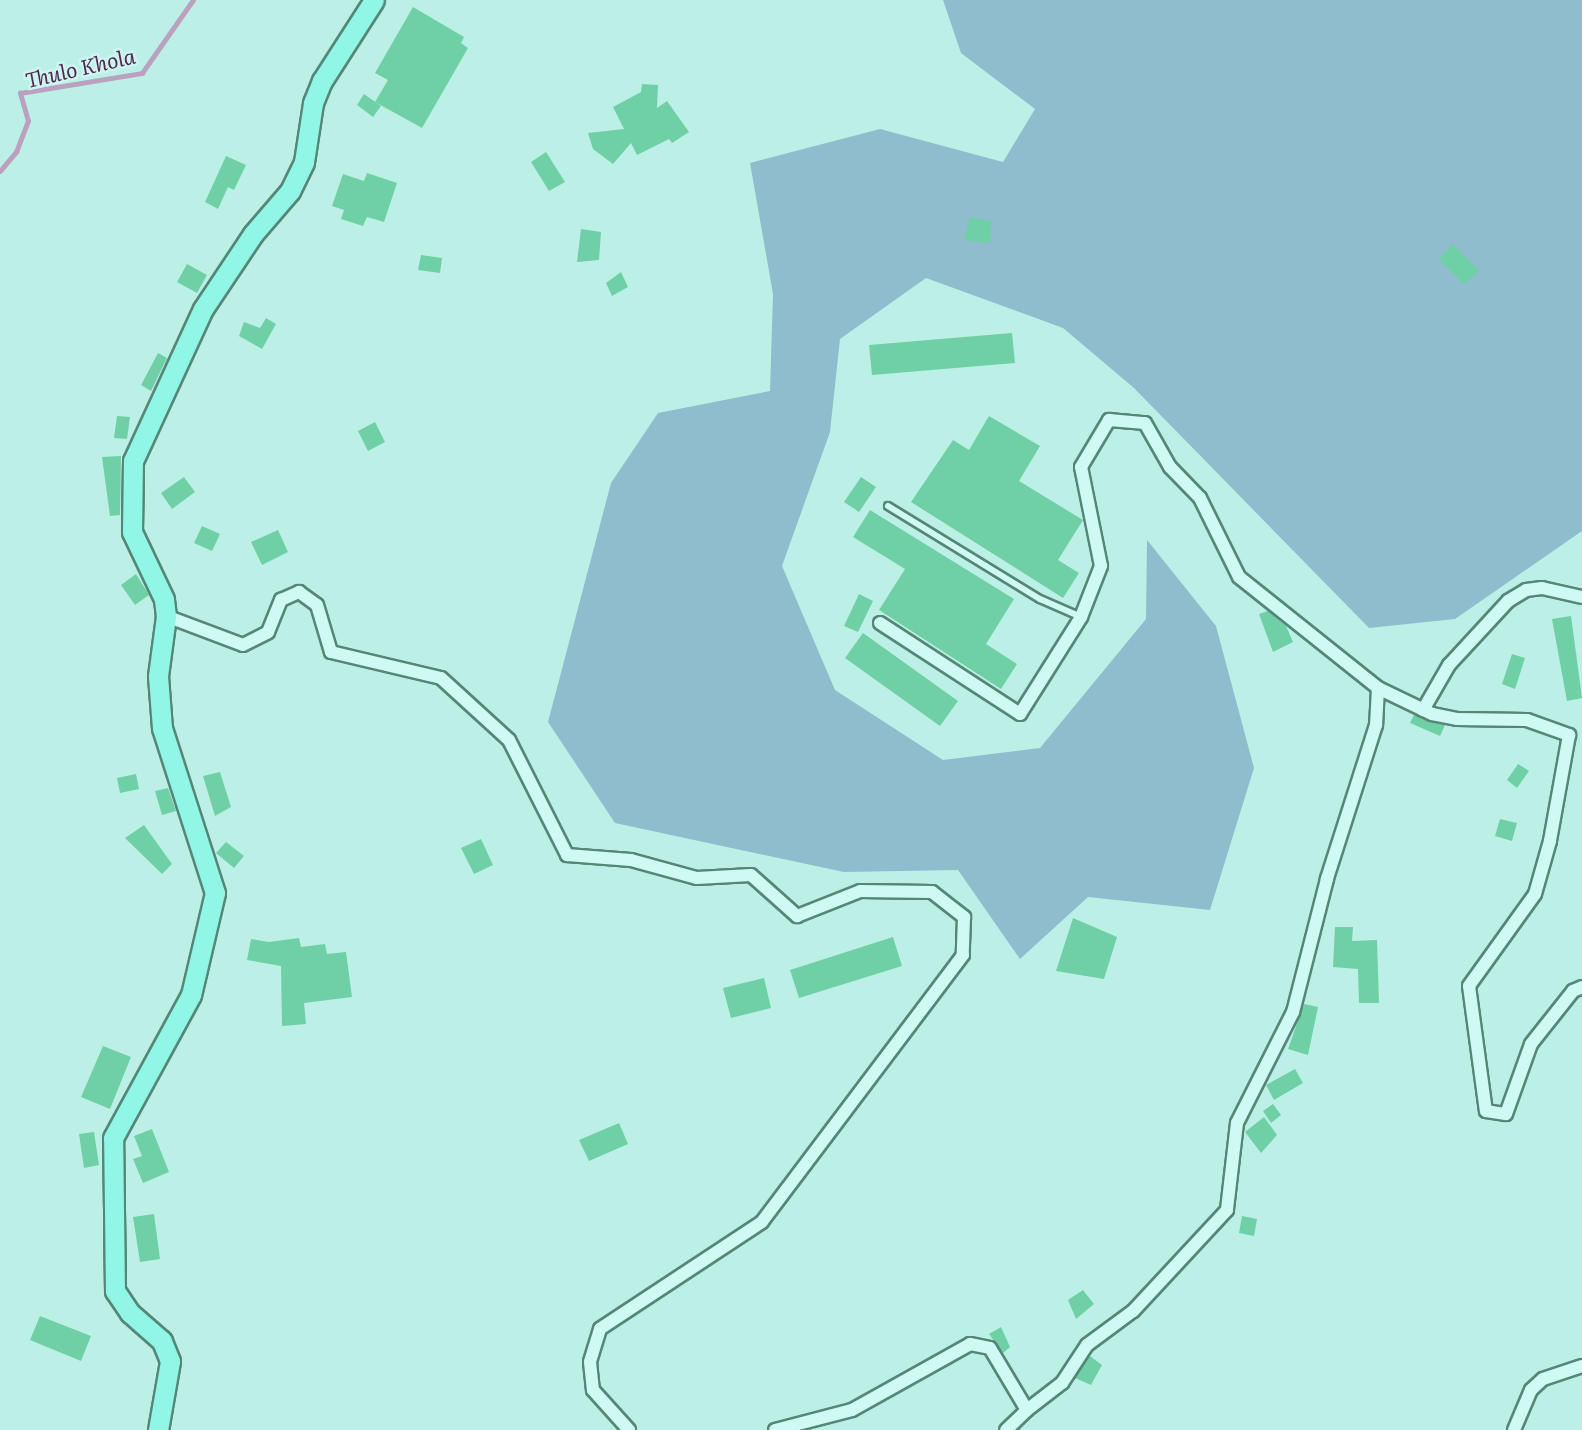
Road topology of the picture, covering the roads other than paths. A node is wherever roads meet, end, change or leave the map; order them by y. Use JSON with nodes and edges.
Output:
{"nodes":[{"id":1,"x":374,"y":0,"type":"edge"},
{"id":2,"x":888,"y":506,"type":"dead end"},
{"id":3,"x":1582,"y":597,"type":"edge"},
{"id":4,"x":166,"y":616,"type":"junction"},
{"id":5,"x":1081,"y":617,"type":"junction"},
{"id":6,"x":880,"y":623,"type":"dead end"},
{"id":7,"x":1378,"y":688,"type":"junction"},
{"id":8,"x":1423,"y":710,"type":"junction"},
{"id":9,"x":1582,"y":987,"type":"edge"},
{"id":10,"x":1582,"y":1366,"type":"edge"},
{"id":11,"x":1027,"y":1410,"type":"junction"},
{"id":12,"x":158,"y":1430,"type":"edge"},
{"id":13,"x":629,"y":1430,"type":"edge"},
{"id":14,"x":775,"y":1430,"type":"edge"},
{"id":15,"x":1006,"y":1430,"type":"edge"},
{"id":16,"x":1514,"y":1430,"type":"edge"}],
"edges":[{"from":1,"to":4,"type":"main road"},
{"from":2,"to":5,"type":"lane"},
{"from":3,"to":8,"type":"street"},
{"from":4,"to":12,"type":"main road"},
{"from":4,"to":13,"type":"street"},
{"from":5,"to":6,"type":"street"},
{"from":5,"to":7,"type":"street"},
{"from":7,"to":8,"type":"street"},
{"from":7,"to":11,"type":"street"},
{"from":8,"to":9,"type":"street"},
{"from":10,"to":16,"type":"street"},
{"from":11,"to":14,"type":"street"},
{"from":11,"to":15,"type":"street"}]}
